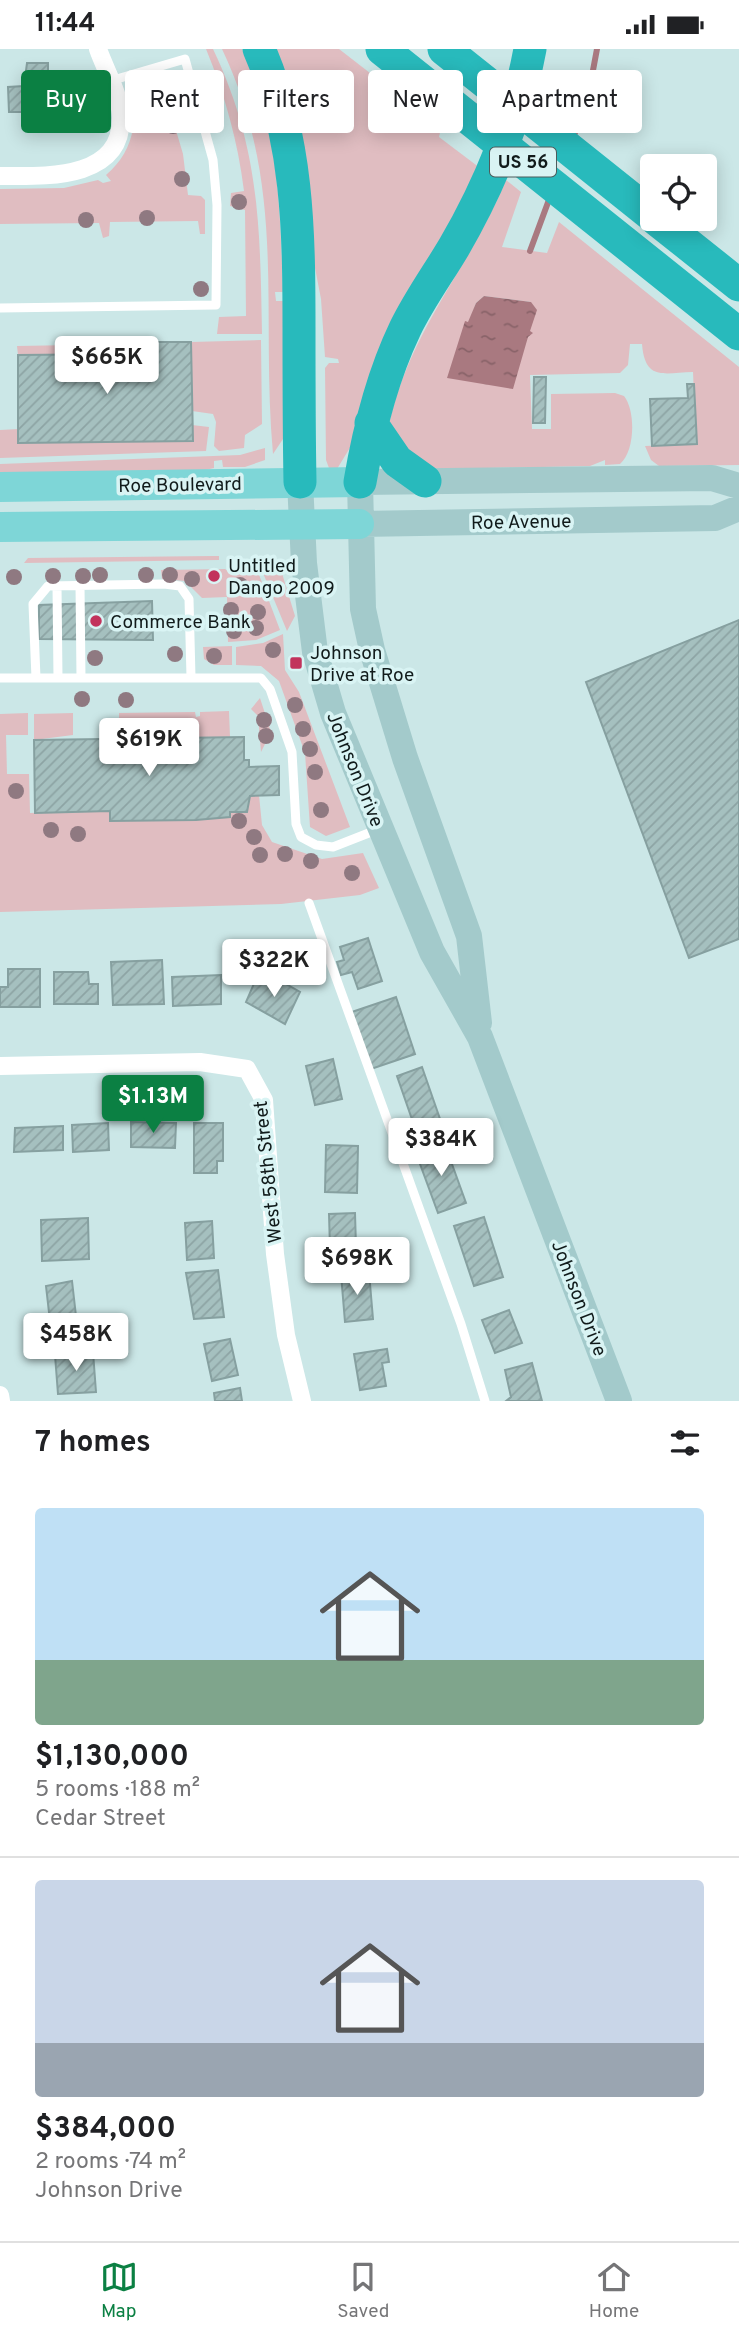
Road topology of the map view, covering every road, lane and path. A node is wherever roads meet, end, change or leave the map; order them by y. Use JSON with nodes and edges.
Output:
{"nodes":[{"id":1,"x":98,"y":49,"type":"edge"},
{"id":2,"x":259,"y":49,"type":"edge"},
{"id":3,"x":382,"y":49,"type":"edge"},
{"id":4,"x":530,"y":49,"type":"edge"},
{"id":5,"x":447,"y":51,"type":"edge"},
{"id":6,"x":106,"y":70,"type":"edge"},
{"id":7,"x":111,"y":81,"type":"edge"},
{"id":8,"x":111,"y":84,"type":"edge"},
{"id":9,"x":0,"y":176,"type":"edge"},
{"id":10,"x":640,"y":205,"type":"edge"},
{"id":11,"x":672,"y":231,"type":"edge"},
{"id":12,"x":739,"y":285,"type":"edge"},
{"id":13,"x":0,"y":308,"type":"edge"},
{"id":14,"x":739,"y":334,"type":"edge"},
{"id":15,"x":371,"y":423,"type":"junction"},
{"id":16,"x":425,"y":481,"type":"junction"},
{"id":17,"x":300,"y":482,"type":"junction"},
{"id":18,"x":360,"y":482,"type":"junction"},
{"id":19,"x":739,"y":486,"type":"edge"},
{"id":20,"x":0,"y":487,"type":"edge"},
{"id":21,"x":739,"y":508,"type":"edge"},
{"id":22,"x":300,"y":524,"type":"junction"},
{"id":23,"x":359,"y":524,"type":"junction"},
{"id":24,"x":0,"y":527,"type":"edge"},
{"id":25,"x":80,"y":585,"type":"junction"},
{"id":26,"x":57,"y":586,"type":"junction"},
{"id":27,"x":191,"y":677,"type":"junction"},
{"id":28,"x":0,"y":678,"type":"edge"},
{"id":29,"x":36,"y":678,"type":"junction"},
{"id":30,"x":58,"y":678,"type":"junction"},
{"id":31,"x":81,"y":678,"type":"junction"},
{"id":32,"x":380,"y":829,"type":"junction"},
{"id":33,"x":309,"y":903,"type":"dead end"},
{"id":34,"x":480,"y":1037,"type":"junction"},
{"id":35,"x":0,"y":1066,"type":"edge"},
{"id":36,"x":0,"y":1395,"type":"edge"},
{"id":37,"x":1,"y":1401,"type":"edge"},
{"id":38,"x":302,"y":1401,"type":"edge"},
{"id":39,"x":485,"y":1401,"type":"edge"},
{"id":40,"x":619,"y":1401,"type":"edge"}],
"edges":[{"from":1,"to":6,"type":"street"},
{"from":2,"to":17,"type":"highway"},
{"from":3,"to":14,"type":"highway","number":"US 56"},
{"from":4,"to":15,"type":"highway"},
{"from":5,"to":10,"type":"highway","number":"US 56"},
{"from":7,"to":13,"type":"lane"},
{"from":8,"to":9,"type":"street"},
{"from":11,"to":12,"type":"highway","number":"US 56"},
{"from":15,"to":16,"type":"highway"},
{"from":15,"to":18,"type":"highway"},
{"from":16,"to":18,"type":"main road"},
{"from":16,"to":19,"type":"main road"},
{"from":17,"to":18,"type":"main road","name":"Roe Boulevard"},
{"from":17,"to":20,"type":"main road","name":"Roe Boulevard"},
{"from":17,"to":22,"type":"main road","name":"Johnson Drive"},
{"from":18,"to":23,"type":"main road","name":"Johnson Drive"},
{"from":21,"to":23,"type":"main road","name":"Roe Avenue"},
{"from":22,"to":23,"type":"main road","name":"Roe Avenue"},
{"from":22,"to":24,"type":"main road"},
{"from":22,"to":32,"type":"main road","name":"Johnson Drive"},
{"from":23,"to":34,"type":"main road","name":"Johnson Drive"},
{"from":25,"to":26,"type":"lane"},
{"from":25,"to":27,"type":"lane"},
{"from":25,"to":31,"type":"lane"},
{"from":26,"to":29,"type":"lane"},
{"from":26,"to":30,"type":"lane"},
{"from":27,"to":31,"type":"lane"},
{"from":27,"to":32,"type":"lane"},
{"from":28,"to":29,"type":"lane"},
{"from":29,"to":30,"type":"lane"},
{"from":30,"to":31,"type":"lane"},
{"from":32,"to":34,"type":"main road","name":"Johnson Drive"},
{"from":33,"to":39,"type":"lane"},
{"from":34,"to":40,"type":"main road","name":"Johnson Drive"},
{"from":35,"to":38,"type":"street","name":"West 58th Street"},
{"from":36,"to":37,"type":"street"}]}
